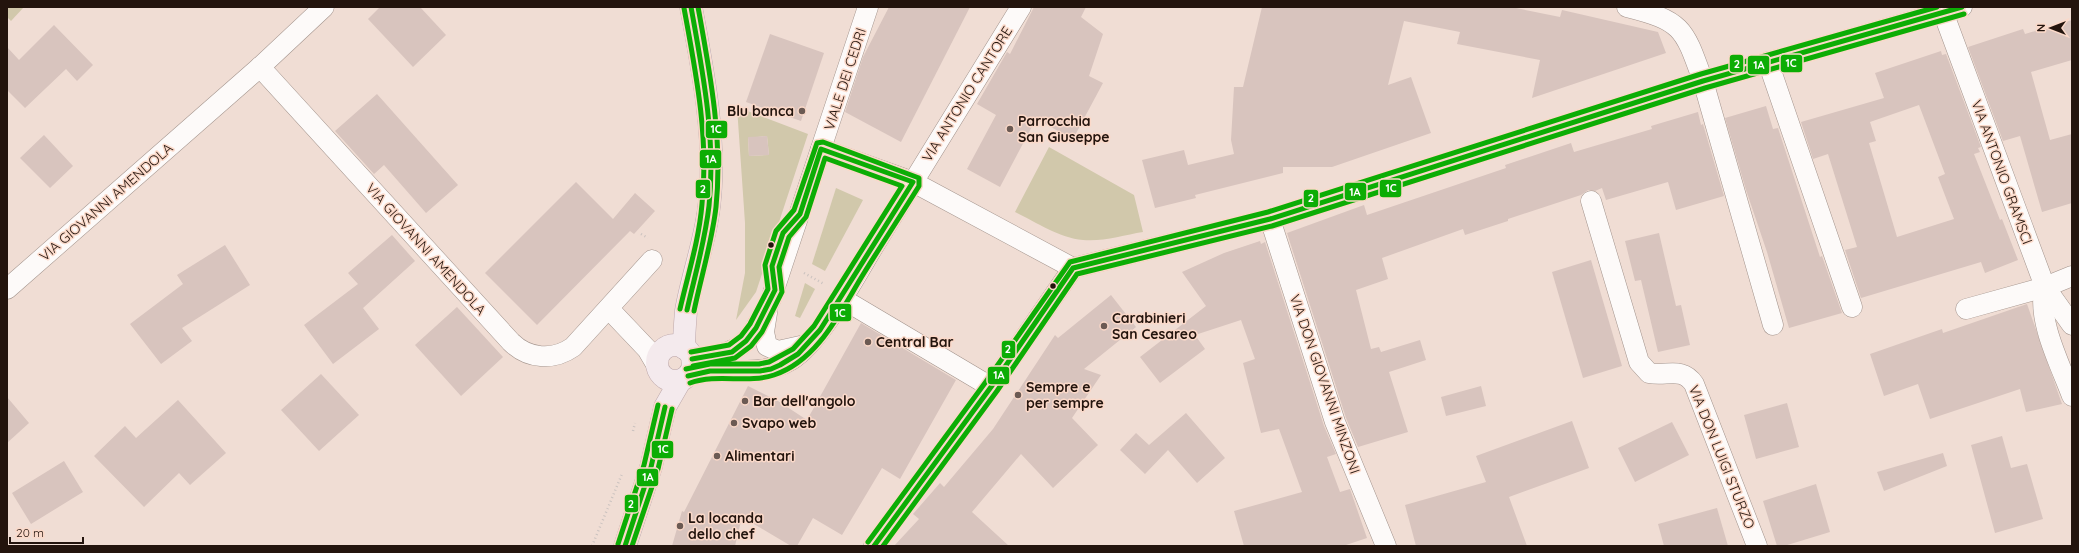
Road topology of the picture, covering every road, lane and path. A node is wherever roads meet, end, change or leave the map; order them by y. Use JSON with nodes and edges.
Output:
{"nodes":[{"id":1,"x":324,"y":7,"type":"edge"},
{"id":2,"x":691,"y":7,"type":"edge"},
{"id":3,"x":868,"y":7,"type":"edge"},
{"id":4,"x":1021,"y":7,"type":"edge"},
{"id":5,"x":1627,"y":7,"type":"edge"},
{"id":6,"x":1962,"y":7,"type":"edge"},
{"id":7,"x":1943,"y":12,"type":"junction"},
{"id":8,"x":1768,"y":62,"type":"junction"},
{"id":9,"x":260,"y":67,"type":"junction"},
{"id":10,"x":1703,"y":80,"type":"junction"},
{"id":11,"x":821,"y":149,"type":"junction"},
{"id":12,"x":913,"y":182,"type":"junction"},
{"id":13,"x":1591,"y":201,"type":"dead end"},
{"id":14,"x":1270,"y":219,"type":"junction"},
{"id":15,"x":652,"y":260,"type":"dead end"},
{"id":16,"x":784,"y":262,"type":"junction"},
{"id":17,"x":1073,"y":268,"type":"junction"},
{"id":18,"x":2072,"y":276,"type":"edge"},
{"id":19,"x":2045,"y":287,"type":"junction"},
{"id":20,"x":7,"y":289,"type":"edge"},
{"id":21,"x":775,"y":290,"type":"junction"},
{"id":22,"x":842,"y":296,"type":"junction"},
{"id":23,"x":1852,"y":307,"type":"dead end"},
{"id":24,"x":1966,"y":308,"type":"dead end"},
{"id":25,"x":608,"y":309,"type":"junction"},
{"id":26,"x":1773,"y":325,"type":"dead end"},
{"id":27,"x":2072,"y":325,"type":"edge"},
{"id":28,"x":810,"y":344,"type":"junction"},
{"id":29,"x":671,"y":361,"type":"junction"},
{"id":30,"x":991,"y":387,"type":"junction"},
{"id":31,"x":2072,"y":396,"type":"edge"},
{"id":32,"x":634,"y":423,"type":"dead end"},
{"id":33,"x":632,"y":436,"type":"dead end"},
{"id":34,"x":623,"y":471,"type":"dead end"},
{"id":35,"x":592,"y":546,"type":"edge"},
{"id":36,"x":625,"y":546,"type":"edge"},
{"id":37,"x":874,"y":546,"type":"edge"},
{"id":38,"x":1386,"y":546,"type":"edge"},
{"id":39,"x":1757,"y":546,"type":"edge"}],
"edges":[{"from":1,"to":9,"type":"street","name":"VIA GIOVANNI AMENDOLA"},
{"from":2,"to":29,"type":"main road"},
{"from":3,"to":11,"type":"street","name":"VIALE DEI CEDRI"},
{"from":4,"to":12,"type":"street","name":"VIA ANTONIO CANTORE"},
{"from":5,"to":10,"type":"street"},
{"from":6,"to":7,"type":"street"},
{"from":7,"to":8,"type":"street"},
{"from":7,"to":19,"type":"street","name":"VIA ANTONIO GRAMSCI"},
{"from":8,"to":10,"type":"street"},
{"from":8,"to":23,"type":"street"},
{"from":9,"to":20,"type":"street","name":"VIA GIOVANNI AMENDOLA"},
{"from":9,"to":25,"type":"street","name":"VIA GIOVANNI AMENDOLA"},
{"from":10,"to":14,"type":"street"},
{"from":10,"to":26,"type":"street"},
{"from":11,"to":12,"type":"street"},
{"from":11,"to":16,"type":"street","name":"VIALE DEI CEDRI"},
{"from":12,"to":17,"type":"street"},
{"from":12,"to":22,"type":"street","name":"VIA ANTONIO CANTORE"},
{"from":13,"to":39,"type":"street","name":"VIA DON LUIGI STURZO"},
{"from":14,"to":17,"type":"street"},
{"from":14,"to":38,"type":"street","name":"VIA DON GIOVANNI MINZONI"},
{"from":15,"to":25,"type":"street","name":"VIA GIOVANNI AMENDOLA"},
{"from":16,"to":21,"type":"street","name":"VIALE DEI CEDRI"},
{"from":16,"to":22,"type":"path"},
{"from":17,"to":30,"type":"street"},
{"from":18,"to":19,"type":"street"},
{"from":19,"to":24,"type":"street"},
{"from":19,"to":27,"type":"street","name":"VIA ANTONIO GRAMSCI"},
{"from":19,"to":31,"type":"street"},
{"from":21,"to":28,"type":"street"},
{"from":21,"to":29,"type":"street","name":"VIALE DEI CEDRI"},
{"from":22,"to":28,"type":"street","name":"VIA ANTONIO CANTORE"},
{"from":22,"to":30,"type":"street"},
{"from":25,"to":29,"type":"street"},
{"from":28,"to":29,"type":"street"},
{"from":29,"to":36,"type":"main road"},
{"from":30,"to":37,"type":"street"},
{"from":32,"to":33,"type":"path"},
{"from":34,"to":35,"type":"path"}]}
